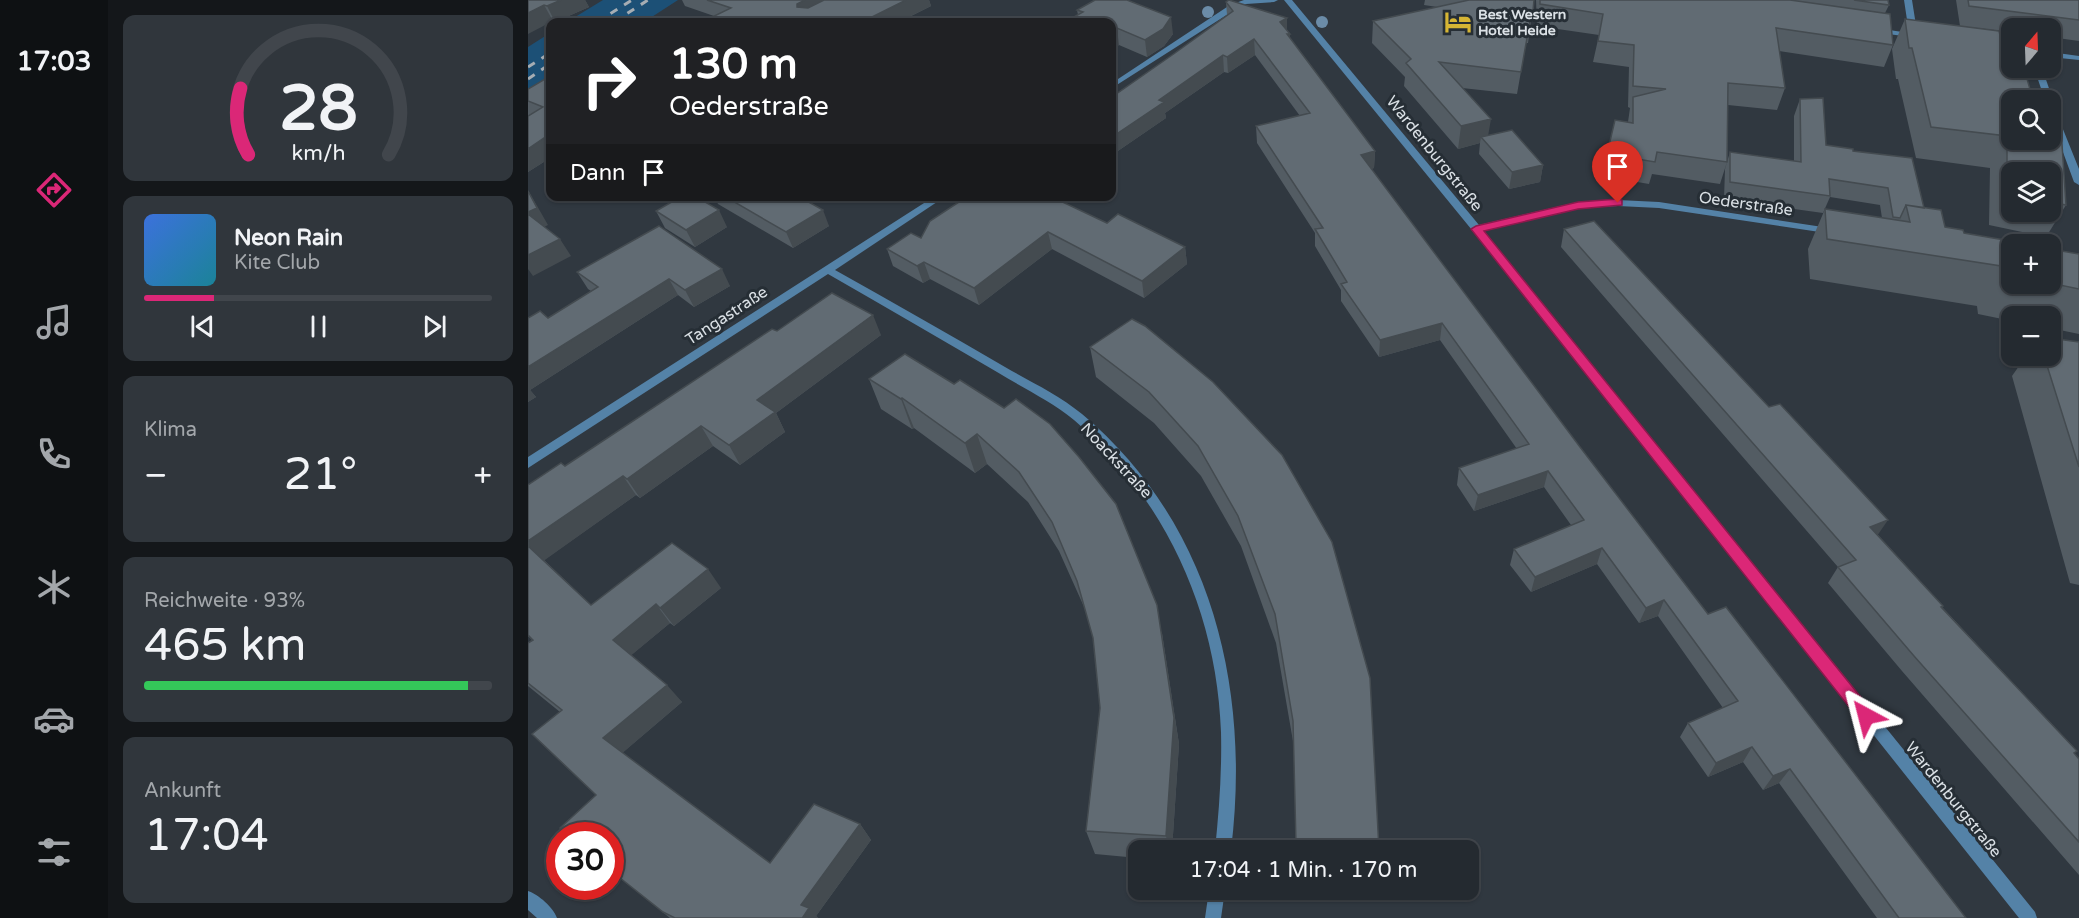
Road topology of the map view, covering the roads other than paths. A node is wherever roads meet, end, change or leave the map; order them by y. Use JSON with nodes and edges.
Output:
{"nodes":[{"id":1,"x":1274,"y":0,"type":"edge"},
{"id":2,"x":1288,"y":0,"type":"edge"},
{"id":3,"x":1908,"y":0,"type":"edge"},
{"id":4,"x":1866,"y":28,"type":"edge"},
{"id":5,"x":1913,"y":36,"type":"junction"},
{"id":6,"x":1924,"y":37,"type":"edge"},
{"id":7,"x":1979,"y":44,"type":"edge"},
{"id":8,"x":2001,"y":47,"type":"edge"},
{"id":9,"x":2061,"y":56,"type":"edge"},
{"id":10,"x":2079,"y":58,"type":"edge"},
{"id":11,"x":1116,"y":83,"type":"edge"},
{"id":12,"x":2061,"y":132,"type":"edge"},
{"id":13,"x":2079,"y":182,"type":"edge"},
{"id":14,"x":934,"y":201,"type":"edge"},
{"id":15,"x":1476,"y":229,"type":"junction"},
{"id":16,"x":1842,"y":232,"type":"edge"},
{"id":17,"x":828,"y":270,"type":"junction"},
{"id":18,"x":528,"y":463,"type":"edge"},
{"id":19,"x":1223,"y":840,"type":"edge"},
{"id":20,"x":528,"y":899,"type":"edge"},
{"id":21,"x":1216,"y":900,"type":"edge"},
{"id":22,"x":549,"y":918,"type":"edge"},
{"id":23,"x":1213,"y":918,"type":"edge"},
{"id":24,"x":2029,"y":918,"type":"edge"}],
"edges":[{"from":1,"to":11,"type":"street"},
{"from":2,"to":15,"type":"street","name":"Wardenburgstraße"},
{"from":3,"to":5,"type":"street"},
{"from":4,"to":5,"type":"street"},
{"from":5,"to":6,"type":"street"},
{"from":7,"to":8,"type":"street"},
{"from":9,"to":10,"type":"street"},
{"from":12,"to":13,"type":"street"},
{"from":14,"to":17,"type":"street","name":"Tangastraße"},
{"from":15,"to":16,"type":"street","name":"Oederstraße"},
{"from":15,"to":24,"type":"street","name":"Wardenburgstraße"},
{"from":17,"to":18,"type":"street","name":"Tangastraße"},
{"from":17,"to":19,"type":"street","name":"Noackstraße"},
{"from":20,"to":22,"type":"street"},
{"from":21,"to":23,"type":"street"}]}
